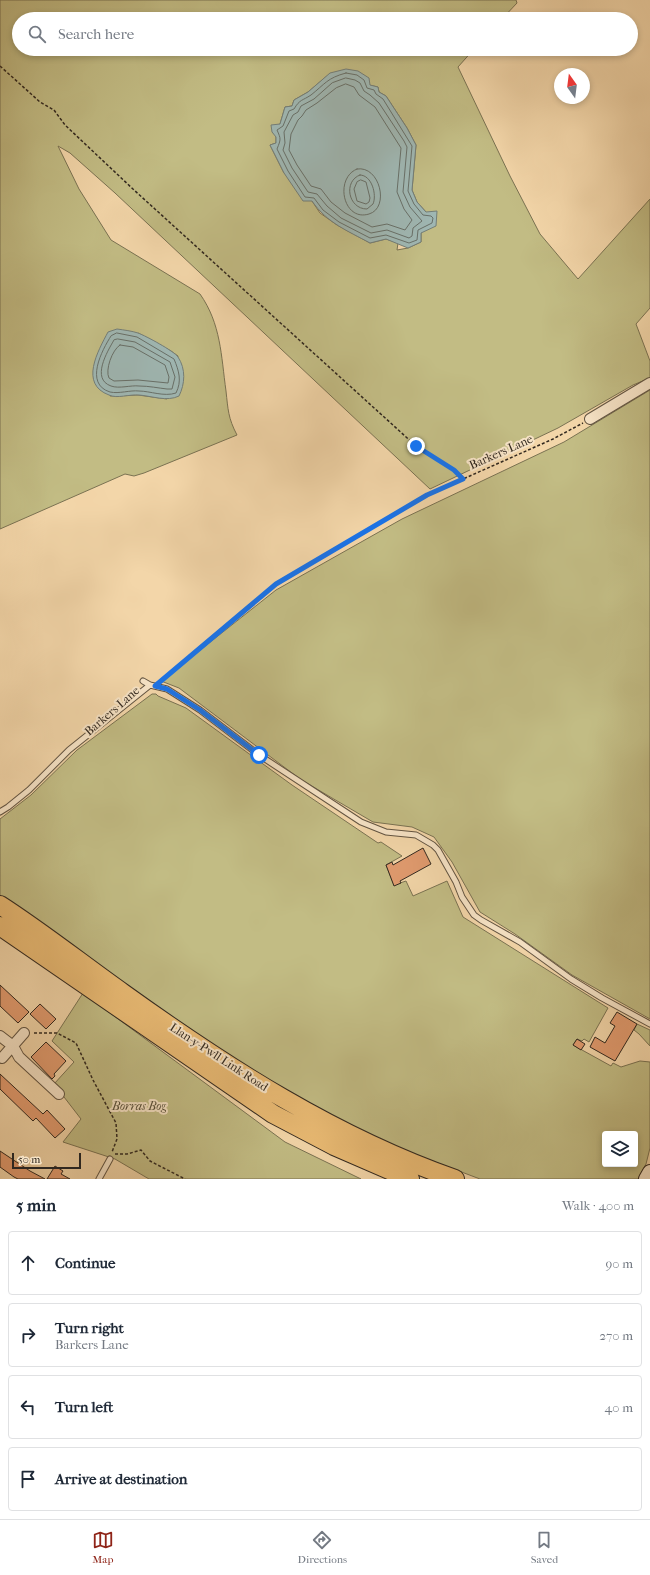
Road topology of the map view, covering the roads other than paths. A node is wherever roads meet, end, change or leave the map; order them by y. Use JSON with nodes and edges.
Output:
{"nodes":[{"id":1,"x":650,"y":383,"type":"edge"},
{"id":2,"x":590,"y":419,"type":"road end"},
{"id":3,"x":143,"y":681,"type":"dead end"},
{"id":4,"x":153,"y":686,"type":"junction"},
{"id":5,"x":0,"y":812,"type":"edge"},
{"id":6,"x":0,"y":905,"type":"edge"},
{"id":7,"x":0,"y":926,"type":"edge"},
{"id":8,"x":650,"y":1024,"type":"edge"},
{"id":9,"x":24,"y":1033,"type":"road end"},
{"id":10,"x":0,"y":1036,"type":"edge"},
{"id":11,"x":13,"y":1046,"type":"junction"},
{"id":12,"x":2,"y":1058,"type":"dead end"},
{"id":13,"x":59,"y":1094,"type":"dead end"},
{"id":14,"x":110,"y":1159,"type":"dead end"},
{"id":15,"x":650,"y":1172,"type":"edge"},
{"id":16,"x":99,"y":1179,"type":"edge"},
{"id":17,"x":410,"y":1179,"type":"edge"},
{"id":18,"x":455,"y":1179,"type":"edge"},
{"id":19,"x":646,"y":1179,"type":"edge"}],
"edges":[{"from":1,"to":2,"type":"street"},
{"from":3,"to":4,"type":"lane"},
{"from":4,"to":5,"type":"lane"},
{"from":4,"to":8,"type":"lane"},
{"from":6,"to":18,"type":"highway","name":"Llan-y-Pwll Link Road"},
{"from":7,"to":17,"type":"highway","name":"Llan-y-Pwll Link Road"},
{"from":9,"to":11,"type":"street"},
{"from":10,"to":11,"type":"street"},
{"from":11,"to":12,"type":"street"},
{"from":11,"to":13,"type":"street"},
{"from":14,"to":16,"type":"lane"},
{"from":15,"to":19,"type":"street"}]}
